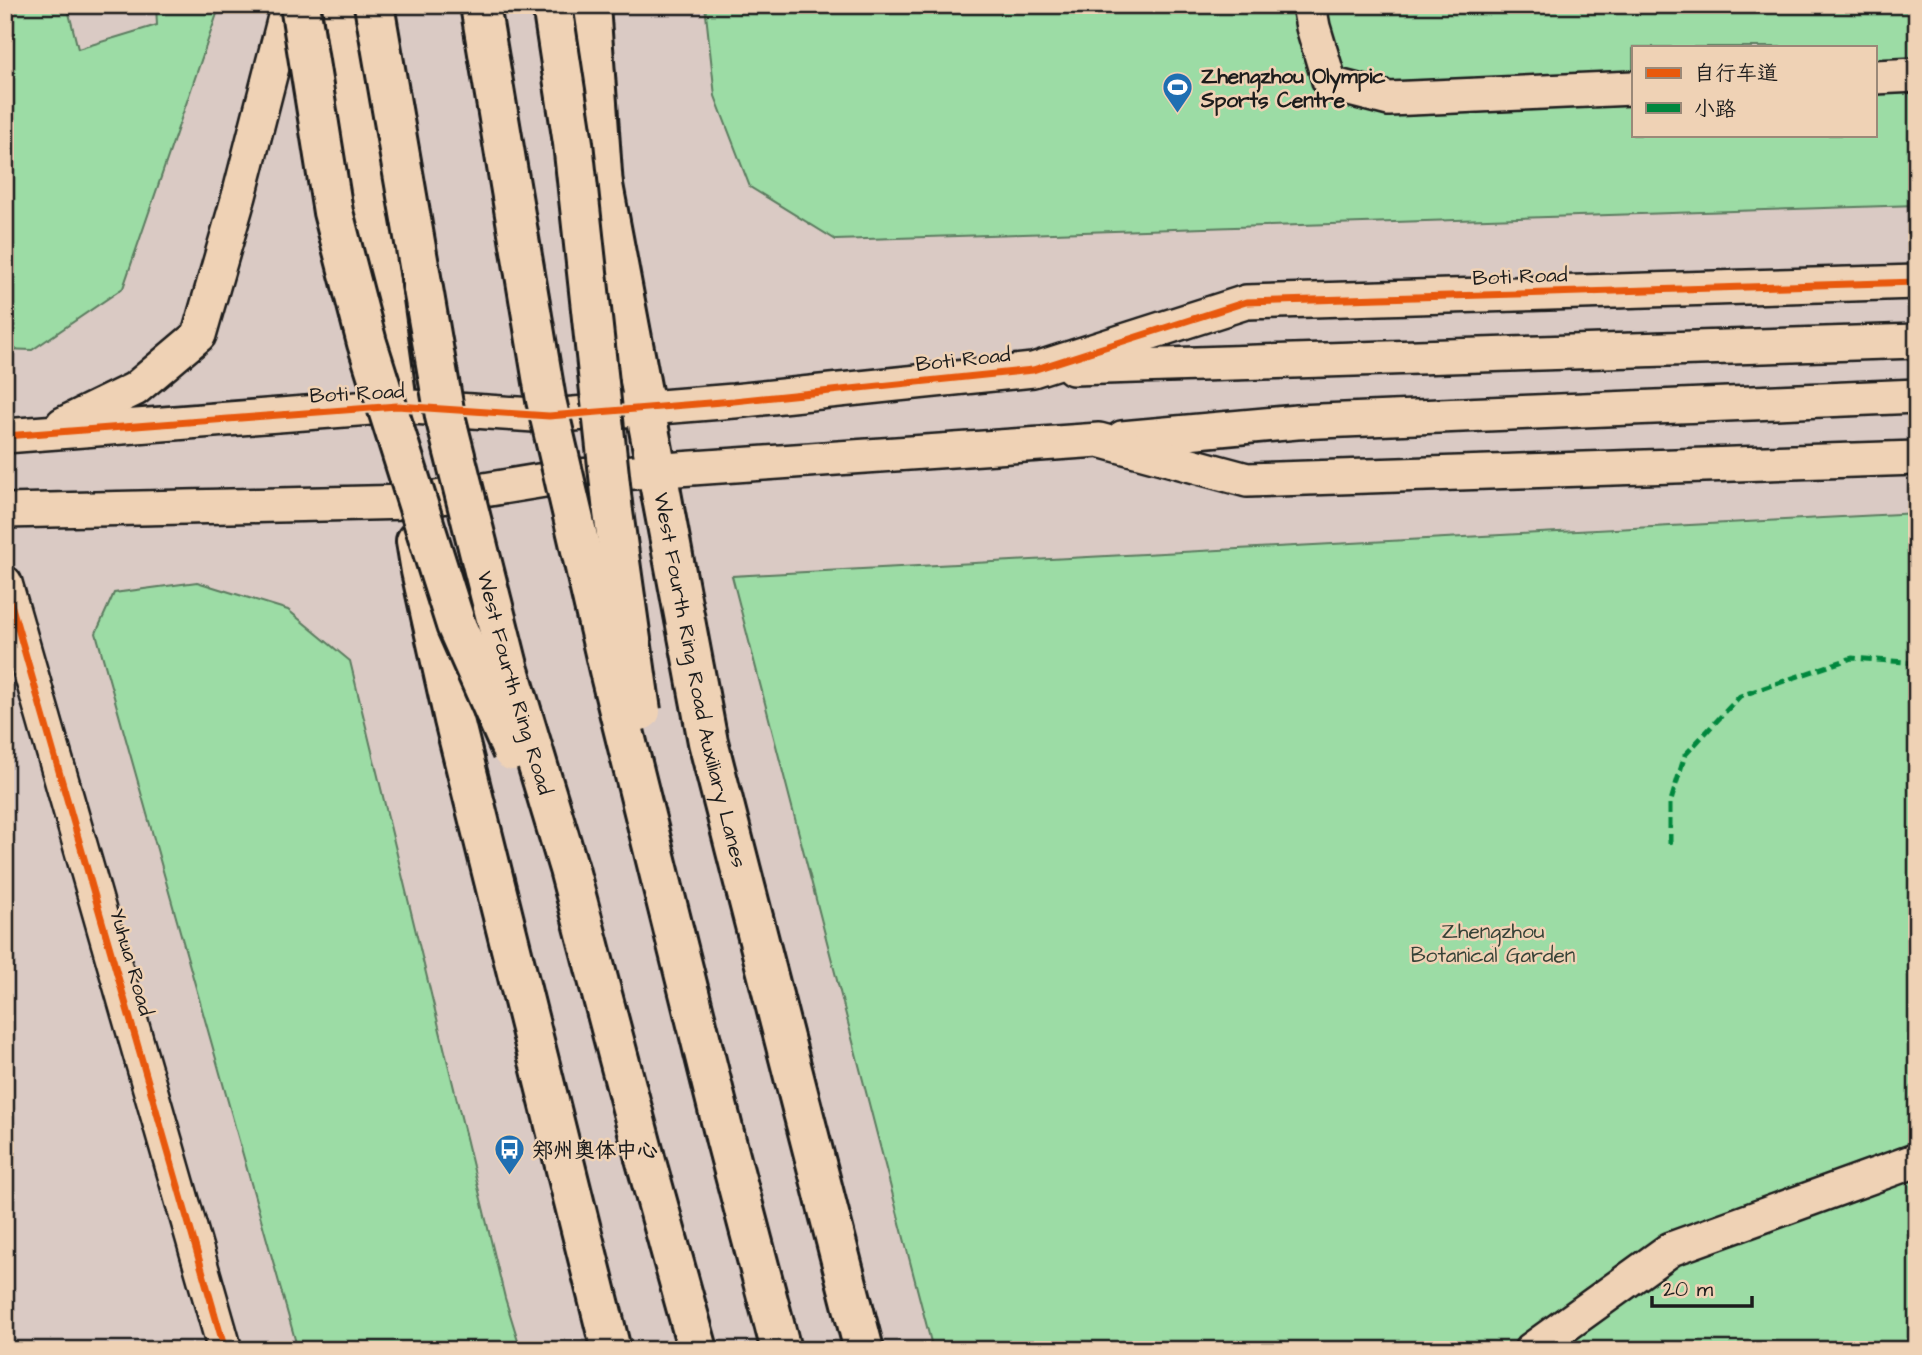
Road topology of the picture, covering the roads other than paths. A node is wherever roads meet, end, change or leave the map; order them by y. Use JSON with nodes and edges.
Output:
{"nodes":[{"id":1,"x":288,"y":5,"type":"edge"},
{"id":2,"x":300,"y":5,"type":"edge"},
{"id":3,"x":342,"y":5,"type":"edge"},
{"id":4,"x":374,"y":5,"type":"edge"},
{"id":5,"x":480,"y":5,"type":"edge"},
{"id":6,"x":552,"y":5,"type":"edge"},
{"id":7,"x":565,"y":5,"type":"edge"},
{"id":8,"x":590,"y":5,"type":"edge"},
{"id":9,"x":1310,"y":5,"type":"edge"},
{"id":10,"x":1917,"y":75,"type":"edge"},
{"id":11,"x":1876,"y":77,"type":"edge"},
{"id":12,"x":1632,"y":88,"type":"edge"},
{"id":13,"x":603,"y":187,"type":"junction"},
{"id":14,"x":1917,"y":282,"type":"edge"},
{"id":15,"x":1917,"y":341,"type":"edge"},
{"id":16,"x":1033,"y":370,"type":"junction"},
{"id":17,"x":1917,"y":396,"type":"edge"},
{"id":18,"x":397,"y":406,"type":"junction"},
{"id":19,"x":644,"y":409,"type":"junction"},
{"id":20,"x":549,"y":416,"type":"junction"},
{"id":21,"x":15,"y":439,"type":"edge"},
{"id":22,"x":1098,"y":440,"type":"junction"},
{"id":23,"x":1917,"y":458,"type":"edge"},
{"id":24,"x":656,"y":471,"type":"junction"},
{"id":25,"x":563,"y":477,"type":"junction"},
{"id":26,"x":411,"y":502,"type":"junction"},
{"id":27,"x":5,"y":511,"type":"edge"},
{"id":28,"x":5,"y":583,"type":"edge"},
{"id":29,"x":576,"y":895,"type":"junction"},
{"id":30,"x":670,"y":918,"type":"junction"},
{"id":31,"x":1917,"y":1160,"type":"edge"},
{"id":32,"x":225,"y":1350,"type":"edge"},
{"id":33,"x":611,"y":1350,"type":"edge"},
{"id":34,"x":698,"y":1350,"type":"edge"},
{"id":35,"x":781,"y":1350,"type":"edge"},
{"id":36,"x":864,"y":1350,"type":"edge"},
{"id":37,"x":1531,"y":1350,"type":"edge"}],
"edges":[{"from":1,"to":21,"type":"street"},
{"from":2,"to":29,"type":"main road","bridge":true},
{"from":3,"to":18,"type":"main road"},
{"from":4,"to":29,"type":"main road","name":"West Fourth Ring Road","bridge":true},
{"from":5,"to":20,"type":"main road","bridge":true},
{"from":6,"to":30,"type":"main road","bridge":true},
{"from":7,"to":13,"type":"main road","name":"West Fourth Ring Road Auxiliary Lanes"},
{"from":8,"to":13,"type":"main road"},
{"from":9,"to":12,"type":"street"},
{"from":10,"to":11,"type":"street"},
{"from":13,"to":19,"type":"main road","name":"West Fourth Ring Road Auxiliary Lanes"},
{"from":14,"to":16,"type":"street","name":"Boti Road"},
{"from":15,"to":16,"type":"street"},
{"from":16,"to":19,"type":"street","name":"Boti Road"},
{"from":17,"to":22,"type":"street"},
{"from":18,"to":20,"type":"street","name":"Boti Road"},
{"from":18,"to":21,"type":"street","name":"Boti Road"},
{"from":18,"to":26,"type":"main road"},
{"from":19,"to":20,"type":"street","name":"Boti Road"},
{"from":19,"to":24,"type":"main road","name":"West Fourth Ring Road Auxiliary Lanes"},
{"from":20,"to":25,"type":"main road","bridge":true},
{"from":22,"to":23,"type":"street"},
{"from":22,"to":24,"type":"street"},
{"from":24,"to":25,"type":"street"},
{"from":24,"to":36,"type":"main road","name":"West Fourth Ring Road Auxiliary Lanes"},
{"from":25,"to":26,"type":"street"},
{"from":25,"to":30,"type":"main road","bridge":true},
{"from":26,"to":27,"type":"street"},
{"from":26,"to":33,"type":"main road"},
{"from":28,"to":32,"type":"street","name":"Yuhua Road"},
{"from":29,"to":34,"type":"main road","name":"West Fourth Ring Road","bridge":true},
{"from":30,"to":35,"type":"main road","bridge":true},
{"from":31,"to":37,"type":"street"}]}
